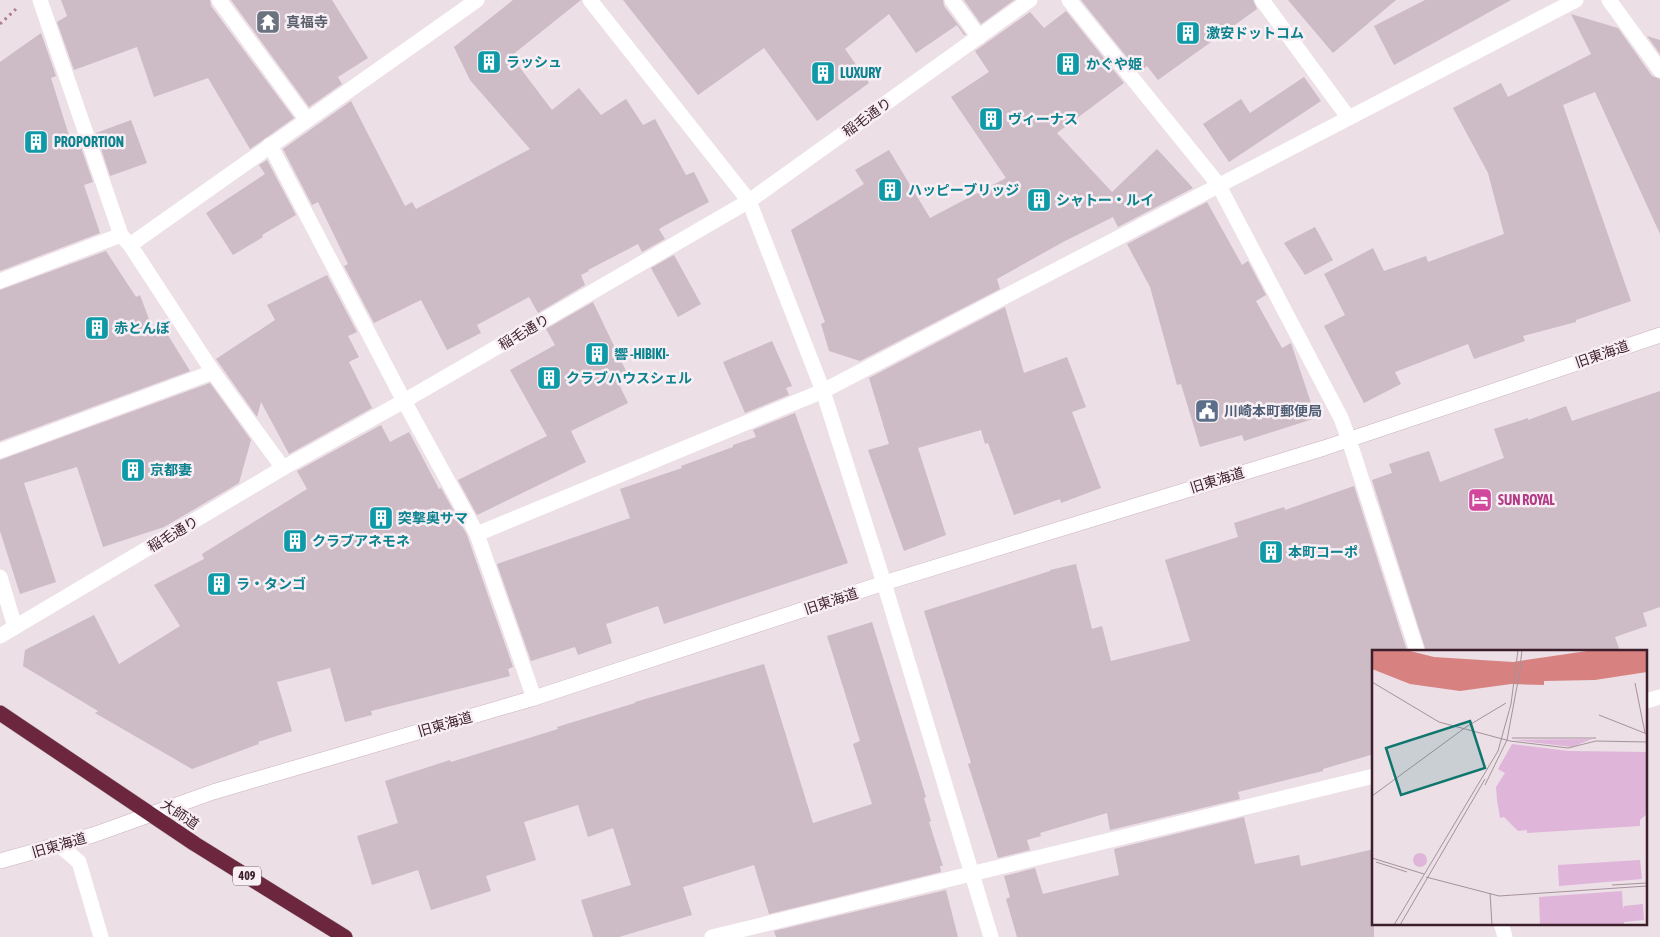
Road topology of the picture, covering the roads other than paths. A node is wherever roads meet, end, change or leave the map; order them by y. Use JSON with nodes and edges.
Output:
{"nodes":[{"id":1,"x":40,"y":0,"type":"edge"},
{"id":2,"x":219,"y":0,"type":"edge"},
{"id":3,"x":477,"y":0,"type":"edge"},
{"id":4,"x":590,"y":0,"type":"edge"},
{"id":5,"x":952,"y":0,"type":"edge"},
{"id":6,"x":1030,"y":0,"type":"edge"},
{"id":7,"x":1069,"y":0,"type":"edge"},
{"id":8,"x":1262,"y":0,"type":"edge"},
{"id":9,"x":1576,"y":0,"type":"edge"},
{"id":10,"x":1610,"y":0,"type":"edge"},
{"id":11,"x":980,"y":37,"type":"junction"},
{"id":12,"x":1660,"y":70,"type":"edge"},
{"id":13,"x":1348,"y":118,"type":"junction"},
{"id":14,"x":307,"y":120,"type":"junction"},
{"id":15,"x":270,"y":145,"type":"junction"},
{"id":16,"x":1218,"y":184,"type":"junction"},
{"id":17,"x":749,"y":201,"type":"junction"},
{"id":18,"x":125,"y":240,"type":"junction"},
{"id":19,"x":0,"y":281,"type":"edge"},
{"id":20,"x":1660,"y":335,"type":"edge"},
{"id":21,"x":213,"y":372,"type":"junction"},
{"id":22,"x":823,"y":391,"type":"junction"},
{"id":23,"x":404,"y":401,"type":"junction"},
{"id":24,"x":1349,"y":440,"type":"junction"},
{"id":25,"x":0,"y":451,"type":"edge"},
{"id":26,"x":283,"y":468,"type":"junction"},
{"id":27,"x":477,"y":534,"type":"junction"},
{"id":28,"x":0,"y":577,"type":"edge"},
{"id":29,"x":884,"y":584,"type":"junction"},
{"id":30,"x":14,"y":627,"type":"junction"},
{"id":31,"x":0,"y":636,"type":"edge"},
{"id":32,"x":1417,"y":650,"type":"edge"},
{"id":33,"x":534,"y":698,"type":"junction"},
{"id":34,"x":0,"y":713,"type":"edge"},
{"id":35,"x":1372,"y":776,"type":"edge"},
{"id":36,"x":151,"y":813,"type":"junction"},
{"id":37,"x":58,"y":844,"type":"junction"},
{"id":38,"x":0,"y":862,"type":"edge"},
{"id":39,"x":971,"y":873,"type":"junction"},
{"id":40,"x":1501,"y":924,"type":"edge"},
{"id":41,"x":101,"y":937,"type":"edge"},
{"id":42,"x":345,"y":937,"type":"edge"},
{"id":43,"x":712,"y":937,"type":"edge"},
{"id":44,"x":991,"y":937,"type":"edge"},
{"id":45,"x":1506,"y":937,"type":"edge"}],
"edges":[{"from":1,"to":18,"type":"street"},
{"from":2,"to":14,"type":"street"},
{"from":3,"to":14,"type":"street"},
{"from":4,"to":17,"type":"street"},
{"from":5,"to":11,"type":"street"},
{"from":6,"to":11,"type":"street","name":"稲毛通り"},
{"from":7,"to":16,"type":"street"},
{"from":8,"to":13,"type":"street"},
{"from":9,"to":13,"type":"street"},
{"from":10,"to":12,"type":"street"},
{"from":11,"to":17,"type":"street","name":"稲毛通り"},
{"from":13,"to":16,"type":"street"},
{"from":14,"to":15,"type":"street"},
{"from":15,"to":18,"type":"street"},
{"from":15,"to":23,"type":"street"},
{"from":16,"to":22,"type":"street"},
{"from":16,"to":24,"type":"street"},
{"from":17,"to":22,"type":"street"},
{"from":17,"to":23,"type":"street","name":"稲毛通り"},
{"from":18,"to":19,"type":"street"},
{"from":18,"to":21,"type":"street"},
{"from":20,"to":24,"type":"street","name":"旧東海道"},
{"from":21,"to":25,"type":"street"},
{"from":21,"to":26,"type":"street"},
{"from":22,"to":27,"type":"street"},
{"from":22,"to":29,"type":"street"},
{"from":23,"to":26,"type":"street","name":"稲毛通り"},
{"from":23,"to":27,"type":"street"},
{"from":24,"to":29,"type":"street","name":"旧東海道"},
{"from":24,"to":32,"type":"street"},
{"from":26,"to":30,"type":"street","name":"稲毛通り"},
{"from":27,"to":33,"type":"street"},
{"from":28,"to":30,"type":"street"},
{"from":29,"to":33,"type":"street","name":"旧東海道"},
{"from":29,"to":39,"type":"street"},
{"from":30,"to":31,"type":"street","name":"稲毛通り"},
{"from":33,"to":36,"type":"street","name":"旧東海道"},
{"from":34,"to":36,"type":"highway","name":"大師道","number":"409"},
{"from":35,"to":39,"type":"street"},
{"from":36,"to":37,"type":"street","name":"旧東海道"},
{"from":36,"to":42,"type":"highway","name":"大師道","number":"409"},
{"from":37,"to":38,"type":"street","name":"旧東海道"},
{"from":37,"to":41,"type":"street"},
{"from":39,"to":43,"type":"street"},
{"from":39,"to":44,"type":"street"},
{"from":40,"to":45,"type":"street"}]}
